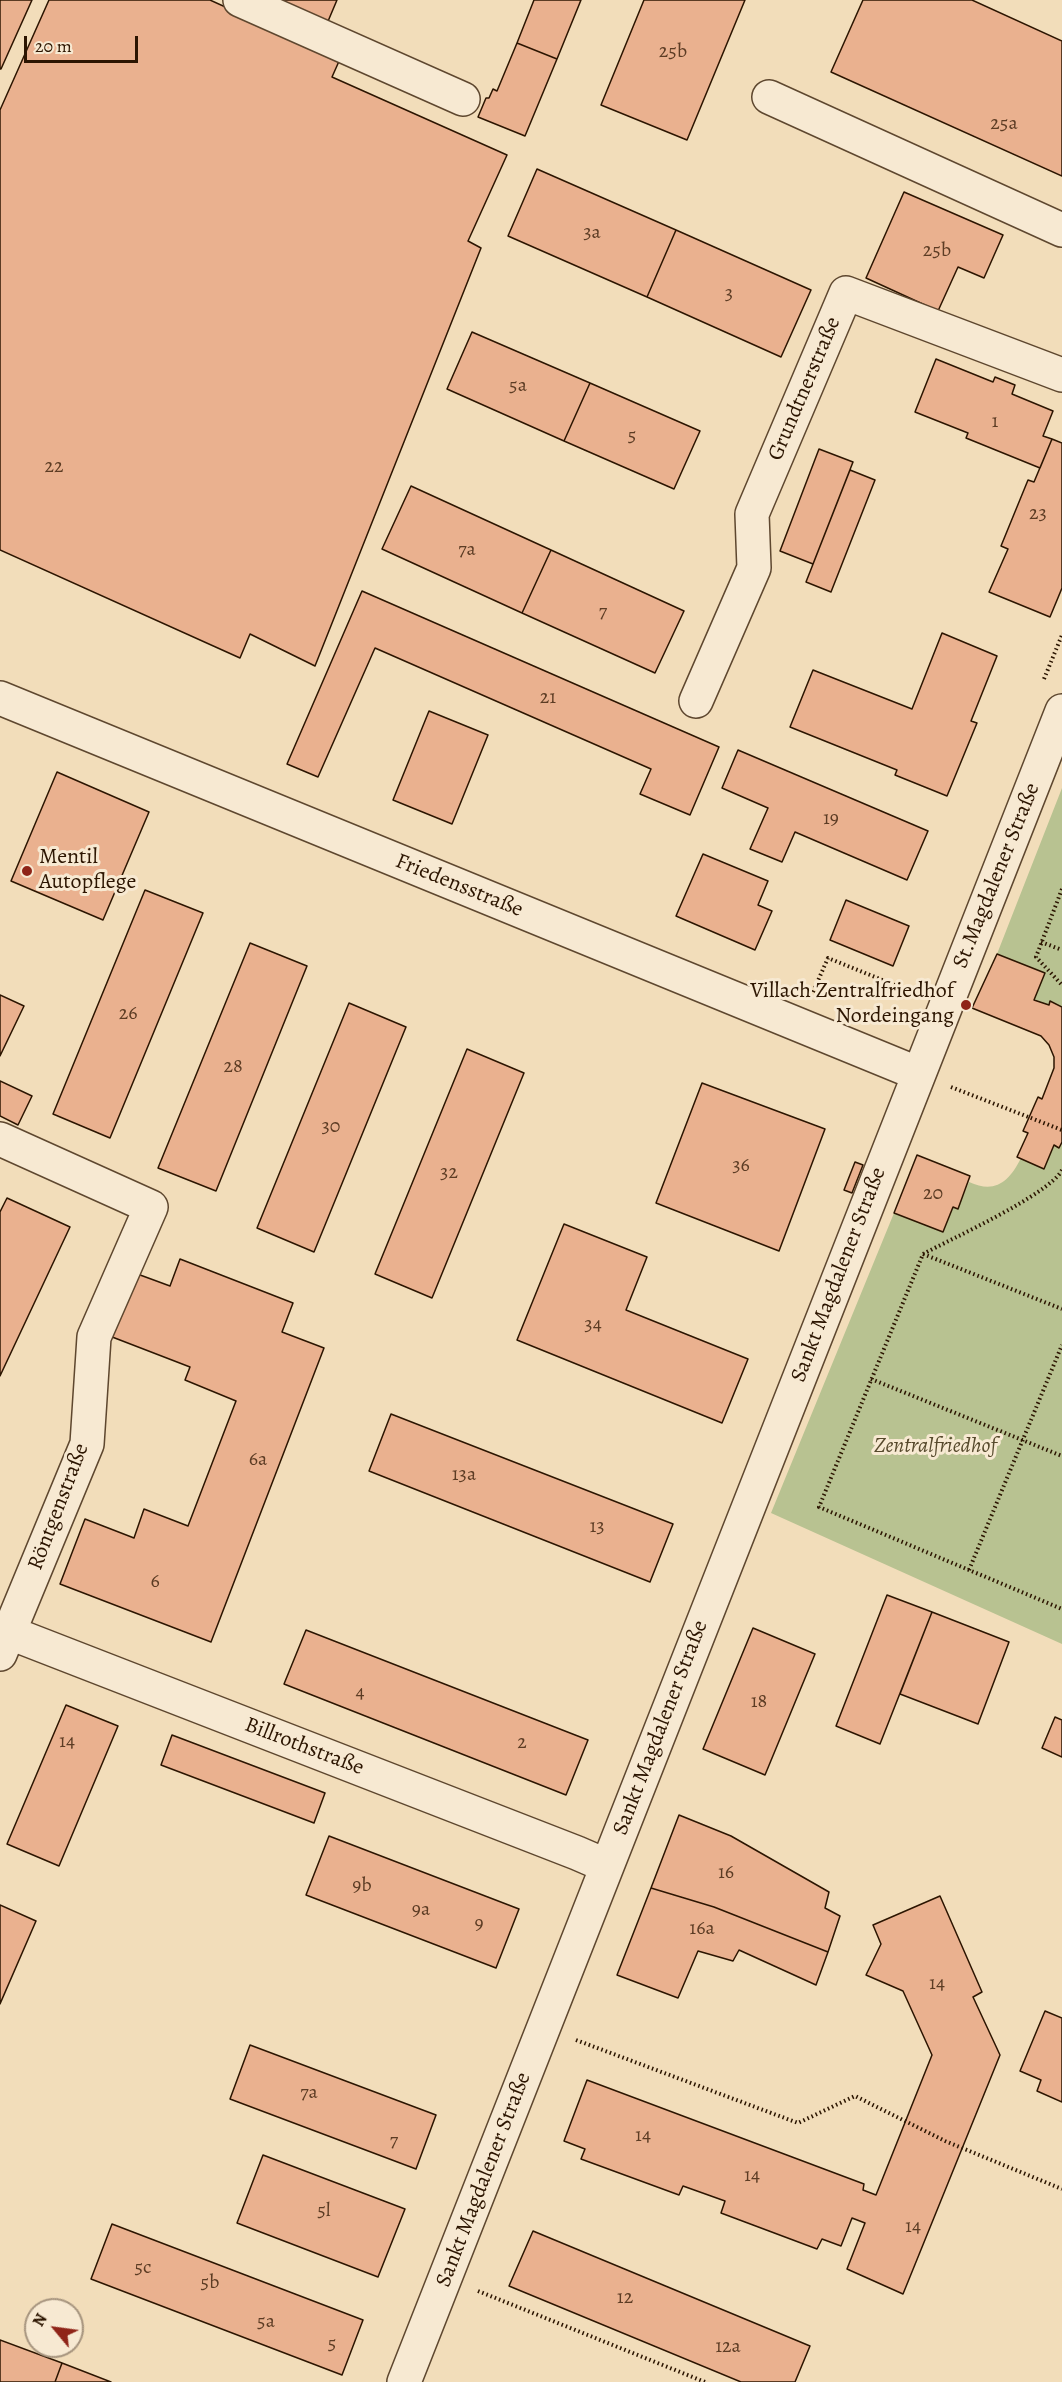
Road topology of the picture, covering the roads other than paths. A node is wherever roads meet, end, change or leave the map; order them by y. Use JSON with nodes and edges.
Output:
{"nodes":[{"id":1,"x":240,"y":0,"type":"edge"},
{"id":2,"x":769,"y":97,"type":"dead end"},
{"id":3,"x":463,"y":99,"type":"dead end"},
{"id":4,"x":1062,"y":231,"type":"edge"},
{"id":5,"x":1062,"y":375,"type":"edge"},
{"id":6,"x":0,"y":698,"type":"edge"},
{"id":7,"x":696,"y":701,"type":"dead end"},
{"id":8,"x":1062,"y":711,"type":"edge"},
{"id":9,"x":919,"y":1074,"type":"junction"},
{"id":10,"x":0,"y":1139,"type":"edge"},
{"id":11,"x":3,"y":1639,"type":"edge"},
{"id":12,"x":607,"y":1866,"type":"junction"},
{"id":13,"x":404,"y":2382,"type":"edge"}],
"edges":[{"from":1,"to":3,"type":"street"},
{"from":2,"to":4,"type":"street"},
{"from":5,"to":7,"type":"street","name":"Grundtnerstraße"},
{"from":6,"to":9,"type":"street","name":"Friedensstraße"},
{"from":8,"to":9,"type":"street","name":"St.Magdalener Straße"},
{"from":9,"to":12,"type":"street","name":"Sankt Magdalener Straße"},
{"from":10,"to":11,"type":"street","name":"Röntgenstraße"},
{"from":11,"to":12,"type":"street","name":"Billrothstraße"},
{"from":12,"to":13,"type":"street","name":"Sankt Magdalener Straße"}]}
